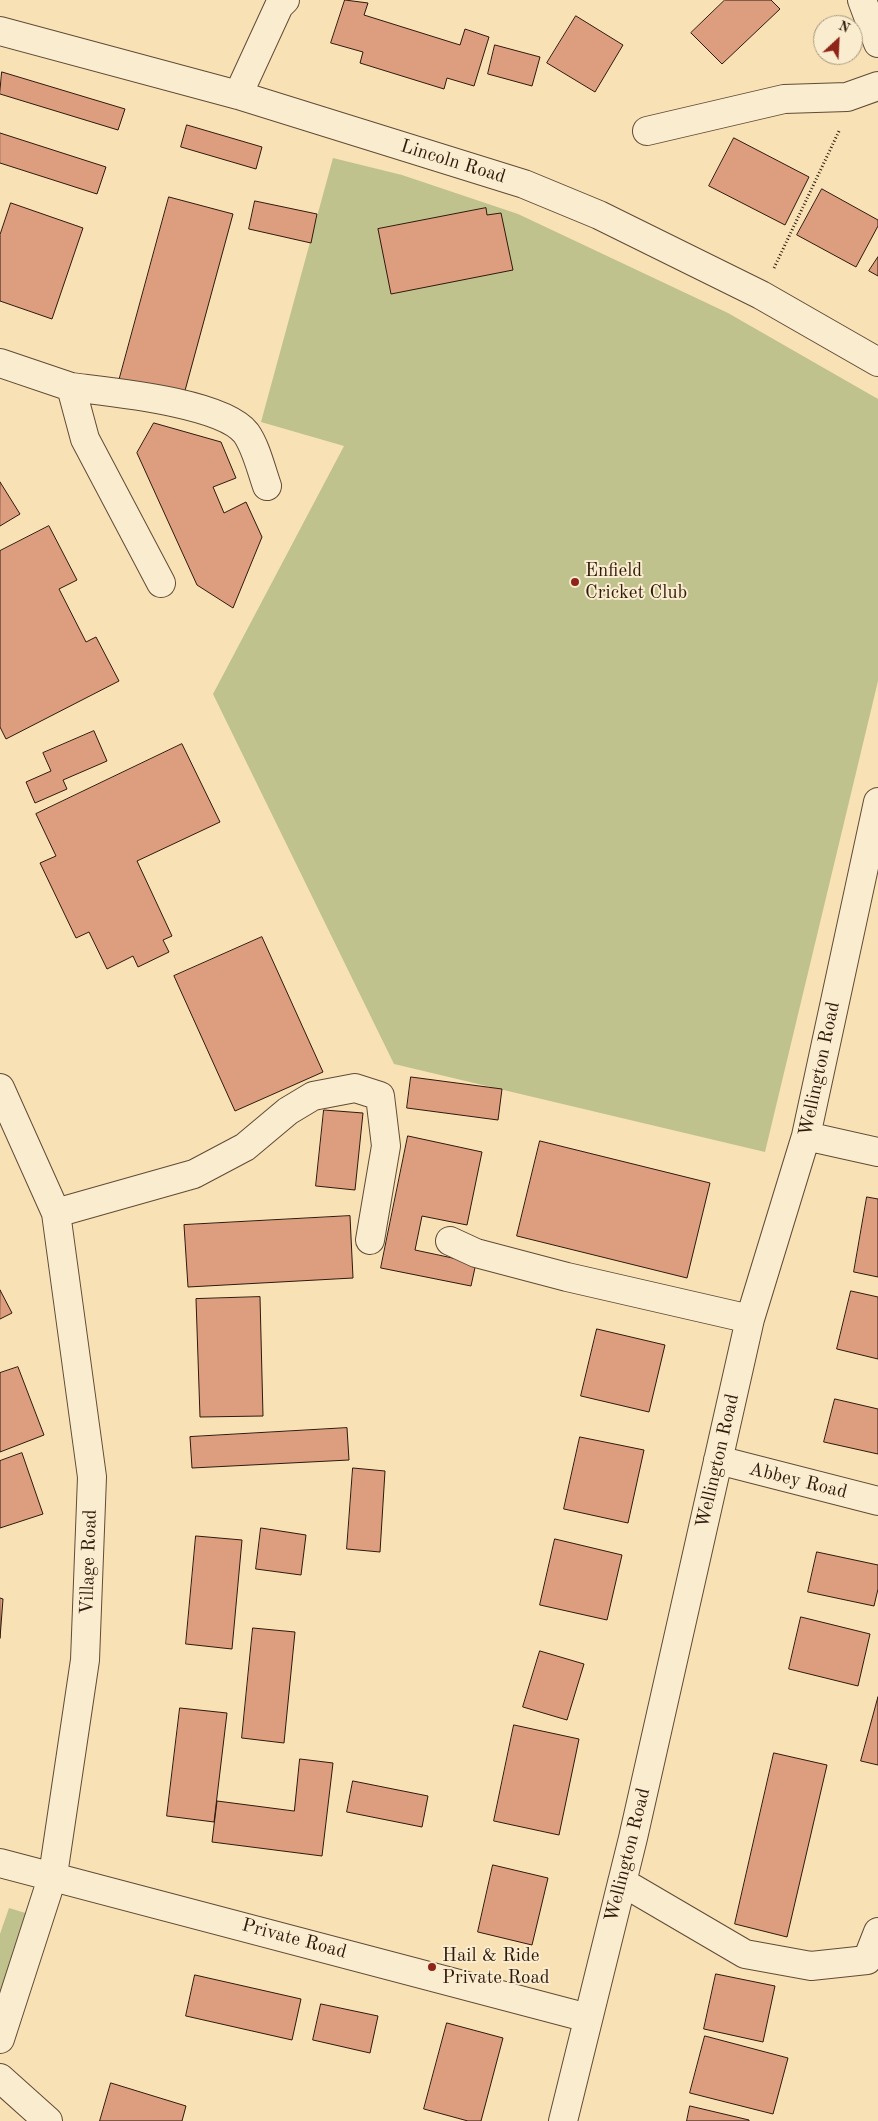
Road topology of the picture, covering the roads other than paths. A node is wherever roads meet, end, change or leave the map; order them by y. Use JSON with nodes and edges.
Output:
{"nodes":[{"id":1,"x":285,"y":0,"type":"edge"},
{"id":2,"x":862,"y":0,"type":"edge"},
{"id":3,"x":0,"y":31,"type":"edge"},
{"id":4,"x":878,"y":43,"type":"edge"},
{"id":5,"x":878,"y":86,"type":"edge"},
{"id":6,"x":238,"y":95,"type":"junction"},
{"id":7,"x":648,"y":131,"type":"dead end"},
{"id":8,"x":878,"y":362,"type":"edge"},
{"id":9,"x":0,"y":363,"type":"edge"},
{"id":10,"x":71,"y":387,"type":"junction"},
{"id":11,"x":267,"y":486,"type":"dead end"},
{"id":12,"x":161,"y":583,"type":"dead end"},
{"id":13,"x":878,"y":802,"type":"edge"},
{"id":14,"x":0,"y":1088,"type":"edge"},
{"id":15,"x":806,"y":1136,"type":"junction"},
{"id":16,"x":878,"y":1152,"type":"edge"},
{"id":17,"x":56,"y":1213,"type":"junction"},
{"id":18,"x":370,"y":1240,"type":"dead end"},
{"id":19,"x":450,"y":1241,"type":"dead end"},
{"id":20,"x":750,"y":1319,"type":"junction"},
{"id":21,"x":718,"y":1460,"type":"junction"},
{"id":22,"x":878,"y":1502,"type":"edge"},
{"id":23,"x":0,"y":1863,"type":"edge"},
{"id":24,"x":53,"y":1875,"type":"junction"},
{"id":25,"x":622,"y":1882,"type":"junction"},
{"id":26,"x":878,"y":1932,"type":"edge"},
{"id":27,"x":588,"y":2018,"type":"junction"},
{"id":28,"x":0,"y":2039,"type":"edge"},
{"id":29,"x":0,"y":2078,"type":"edge"},
{"id":30,"x":48,"y":2121,"type":"edge"},
{"id":31,"x":563,"y":2121,"type":"edge"}],
"edges":[{"from":1,"to":6,"type":"street"},
{"from":2,"to":4,"type":"street"},
{"from":3,"to":6,"type":"street","name":"Lincoln Road"},
{"from":5,"to":7,"type":"street"},
{"from":6,"to":8,"type":"street","name":"Lincoln Road"},
{"from":9,"to":10,"type":"street"},
{"from":10,"to":11,"type":"street"},
{"from":10,"to":12,"type":"street"},
{"from":13,"to":15,"type":"street","name":"Wellington Road"},
{"from":14,"to":17,"type":"street","name":"Village Road"},
{"from":15,"to":16,"type":"street"},
{"from":15,"to":20,"type":"street","name":"Wellington Road"},
{"from":17,"to":18,"type":"street"},
{"from":17,"to":24,"type":"street","name":"Village Road"},
{"from":19,"to":20,"type":"street"},
{"from":20,"to":21,"type":"street","name":"Wellington Road"},
{"from":21,"to":22,"type":"street","name":"Abbey Road"},
{"from":21,"to":25,"type":"street","name":"Wellington Road"},
{"from":23,"to":24,"type":"street","name":"Private Road"},
{"from":24,"to":27,"type":"street","name":"Private Road"},
{"from":24,"to":28,"type":"street","name":"Village Road"},
{"from":25,"to":26,"type":"street"},
{"from":25,"to":27,"type":"street","name":"Wellington Road"},
{"from":27,"to":31,"type":"street","name":"Wellington Road"},
{"from":29,"to":30,"type":"street"}]}
